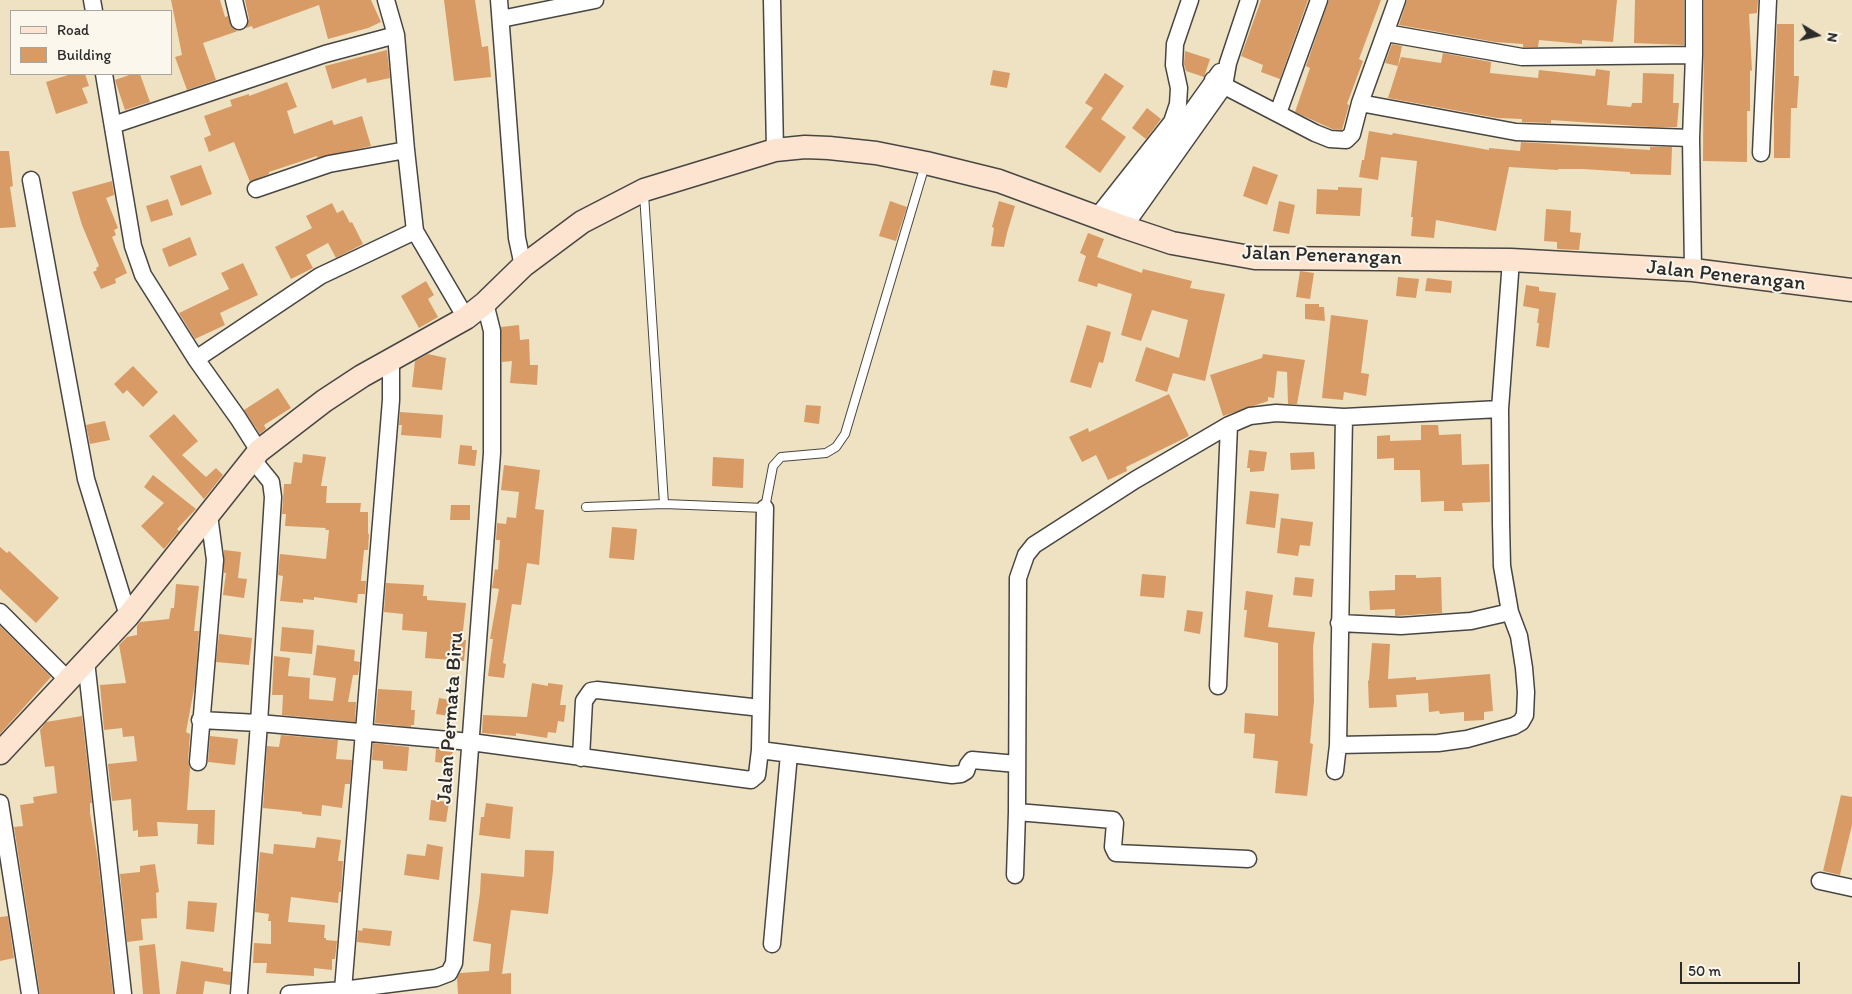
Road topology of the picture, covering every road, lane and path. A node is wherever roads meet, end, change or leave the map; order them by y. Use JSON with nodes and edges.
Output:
{"nodes":[{"id":1,"x":234,"y":0,"type":"edge"},
{"id":2,"x":386,"y":0,"type":"edge"},
{"id":3,"x":499,"y":0,"type":"edge"},
{"id":4,"x":595,"y":0,"type":"edge"},
{"id":5,"x":772,"y":0,"type":"edge"},
{"id":6,"x":1190,"y":0,"type":"edge"},
{"id":7,"x":1249,"y":0,"type":"edge"},
{"id":8,"x":1319,"y":0,"type":"edge"},
{"id":9,"x":1398,"y":0,"type":"edge"},
{"id":10,"x":1694,"y":0,"type":"edge"},
{"id":11,"x":1768,"y":0,"type":"edge"},
{"id":12,"x":501,"y":19,"type":"junction"},
{"id":13,"x":239,"y":21,"type":"dead end"},
{"id":14,"x":1386,"y":33,"type":"junction"},
{"id":15,"x":396,"y":35,"type":"junction"},
{"id":16,"x":1694,"y":55,"type":"junction"},
{"id":17,"x":104,"y":75,"type":"edge"},
{"id":18,"x":1218,"y":83,"type":"junction"},
{"id":19,"x":1360,"y":103,"type":"junction"},
{"id":20,"x":1278,"y":113,"type":"junction"},
{"id":21,"x":113,"y":124,"type":"junction"},
{"id":22,"x":1691,"y":138,"type":"junction"},
{"id":23,"x":406,"y":150,"type":"junction"},
{"id":24,"x":775,"y":150,"type":"junction"},
{"id":25,"x":1761,"y":153,"type":"dead end"},
{"id":26,"x":926,"y":163,"type":"junction"},
{"id":27,"x":31,"y":180,"type":"dead end"},
{"id":28,"x":256,"y":189,"type":"dead end"},
{"id":29,"x":644,"y":190,"type":"junction"},
{"id":30,"x":1111,"y":222,"type":"junction"},
{"id":31,"x":415,"y":231,"type":"junction"},
{"id":32,"x":1511,"y":260,"type":"junction"},
{"id":33,"x":522,"y":266,"type":"junction"},
{"id":34,"x":1693,"y":270,"type":"junction"},
{"id":35,"x":1852,"y":290,"type":"edge"},
{"id":36,"x":485,"y":304,"type":"junction"},
{"id":37,"x":466,"y":318,"type":"junction"},
{"id":38,"x":196,"y":359,"type":"junction"},
{"id":39,"x":391,"y":360,"type":"junction"},
{"id":40,"x":1500,"y":409,"type":"junction"},
{"id":41,"x":1344,"y":417,"type":"junction"},
{"id":42,"x":1229,"y":425,"type":"junction"},
{"id":43,"x":256,"y":455,"type":"junction"},
{"id":44,"x":664,"y":504,"type":"junction"},
{"id":45,"x":586,"y":507,"type":"dead end"},
{"id":46,"x":765,"y":508,"type":"junction"},
{"id":47,"x":209,"y":515,"type":"junction"},
{"id":48,"x":0,"y":612,"type":"edge"},
{"id":49,"x":1510,"y":612,"type":"junction"},
{"id":50,"x":128,"y":616,"type":"junction"},
{"id":51,"x":1339,"y":623,"type":"junction"},
{"id":52,"x":86,"y":661,"type":"junction"},
{"id":53,"x":68,"y":680,"type":"junction"},
{"id":54,"x":1218,"y":686,"type":"dead end"},
{"id":55,"x":761,"y":708,"type":"junction"},
{"id":56,"x":200,"y":720,"type":"junction"},
{"id":57,"x":260,"y":723,"type":"junction"},
{"id":58,"x":365,"y":733,"type":"junction"},
{"id":59,"x":471,"y":742,"type":"junction"},
{"id":60,"x":1338,"y":745,"type":"junction"},
{"id":61,"x":760,"y":750,"type":"junction"},
{"id":62,"x":0,"y":753,"type":"edge"},
{"id":63,"x":790,"y":754,"type":"junction"},
{"id":64,"x":580,"y":758,"type":"junction"},
{"id":65,"x":198,"y":762,"type":"dead end"},
{"id":66,"x":1017,"y":764,"type":"junction"},
{"id":67,"x":1335,"y":770,"type":"dead end"},
{"id":68,"x":0,"y":803,"type":"edge"},
{"id":69,"x":1017,"y":812,"type":"junction"},
{"id":70,"x":1248,"y":859,"type":"dead end"},
{"id":71,"x":1015,"y":875,"type":"dead end"},
{"id":72,"x":1820,"y":881,"type":"dead end"},
{"id":73,"x":1852,"y":888,"type":"edge"},
{"id":74,"x":772,"y":944,"type":"dead end"},
{"id":75,"x":343,"y":990,"type":"junction"},
{"id":76,"x":30,"y":994,"type":"edge"},
{"id":77,"x":123,"y":994,"type":"edge"},
{"id":78,"x":239,"y":994,"type":"edge"},
{"id":79,"x":289,"y":994,"type":"edge"}],
"edges":[{"from":1,"to":13,"type":"street"},
{"from":2,"to":15,"type":"street"},
{"from":3,"to":12,"type":"street"},
{"from":4,"to":12,"type":"street"},
{"from":5,"to":24,"type":"street"},
{"from":6,"to":30,"type":"street"},
{"from":7,"to":18,"type":"street"},
{"from":8,"to":20,"type":"street"},
{"from":9,"to":14,"type":"street"},
{"from":10,"to":16,"type":"street"},
{"from":11,"to":25,"type":"street"},
{"from":12,"to":33,"type":"street"},
{"from":14,"to":16,"type":"street"},
{"from":14,"to":19,"type":"street"},
{"from":15,"to":21,"type":"street"},
{"from":15,"to":23,"type":"street"},
{"from":16,"to":22,"type":"street"},
{"from":17,"to":21,"type":"street"},
{"from":18,"to":20,"type":"street"},
{"from":18,"to":30,"type":"street"},
{"from":19,"to":20,"type":"street"},
{"from":19,"to":22,"type":"street"},
{"from":21,"to":38,"type":"street"},
{"from":22,"to":34,"type":"street"},
{"from":23,"to":28,"type":"street"},
{"from":23,"to":31,"type":"street"},
{"from":24,"to":26,"type":"street","name":"Jalan Penerangan"},
{"from":24,"to":29,"type":"street","name":"Jalan Penerangan"},
{"from":26,"to":30,"type":"street","name":"Jalan Penerangan"},
{"from":26,"to":46,"type":"lane"},
{"from":27,"to":50,"type":"street"},
{"from":29,"to":33,"type":"street","name":"Jalan Penerangan"},
{"from":29,"to":44,"type":"lane"},
{"from":30,"to":32,"type":"street","name":"Jalan Penerangan"},
{"from":31,"to":37,"type":"street"},
{"from":31,"to":38,"type":"street"},
{"from":32,"to":34,"type":"street","name":"Jalan Penerangan"},
{"from":32,"to":40,"type":"street"},
{"from":33,"to":36,"type":"street","name":"Jalan Penerangan"},
{"from":34,"to":35,"type":"street","name":"Jalan Penerangan"},
{"from":36,"to":37,"type":"street","name":"Jalan Penerangan"},
{"from":36,"to":59,"type":"street","name":"Jalan Permata Biru"},
{"from":37,"to":39,"type":"street","name":"Jalan Penerangan"},
{"from":38,"to":43,"type":"street"},
{"from":39,"to":43,"type":"street","name":"Jalan Penerangan"},
{"from":39,"to":58,"type":"street"},
{"from":40,"to":41,"type":"street"},
{"from":40,"to":49,"type":"street"},
{"from":41,"to":42,"type":"street"},
{"from":41,"to":51,"type":"street"},
{"from":42,"to":54,"type":"street"},
{"from":42,"to":66,"type":"street"},
{"from":43,"to":47,"type":"street","name":"Jalan Penerangan"},
{"from":43,"to":57,"type":"street"},
{"from":44,"to":45,"type":"lane"},
{"from":44,"to":46,"type":"lane"},
{"from":46,"to":55,"type":"street"},
{"from":47,"to":50,"type":"street","name":"Jalan Penerangan"},
{"from":47,"to":56,"type":"street"},
{"from":48,"to":53,"type":"street"},
{"from":49,"to":51,"type":"street"},
{"from":49,"to":60,"type":"street"},
{"from":50,"to":52,"type":"street","name":"Jalan Penerangan"},
{"from":51,"to":60,"type":"street"},
{"from":52,"to":53,"type":"street","name":"Jalan Penerangan"},
{"from":52,"to":77,"type":"street"},
{"from":53,"to":62,"type":"street","name":"Jalan Penerangan"},
{"from":55,"to":61,"type":"street"},
{"from":55,"to":64,"type":"street"},
{"from":56,"to":57,"type":"street"},
{"from":56,"to":65,"type":"street"},
{"from":57,"to":58,"type":"street"},
{"from":57,"to":78,"type":"street"},
{"from":58,"to":59,"type":"street"},
{"from":58,"to":75,"type":"street"},
{"from":59,"to":64,"type":"street"},
{"from":59,"to":75,"type":"street","name":"Jalan Permata Biru"},
{"from":60,"to":67,"type":"street"},
{"from":61,"to":63,"type":"street"},
{"from":61,"to":64,"type":"street"},
{"from":63,"to":66,"type":"street"},
{"from":63,"to":74,"type":"street"},
{"from":66,"to":69,"type":"street"},
{"from":68,"to":76,"type":"street"},
{"from":69,"to":70,"type":"street"},
{"from":69,"to":71,"type":"street"},
{"from":72,"to":73,"type":"street"},
{"from":75,"to":79,"type":"street","name":"Jalan Permata Biru"}]}
